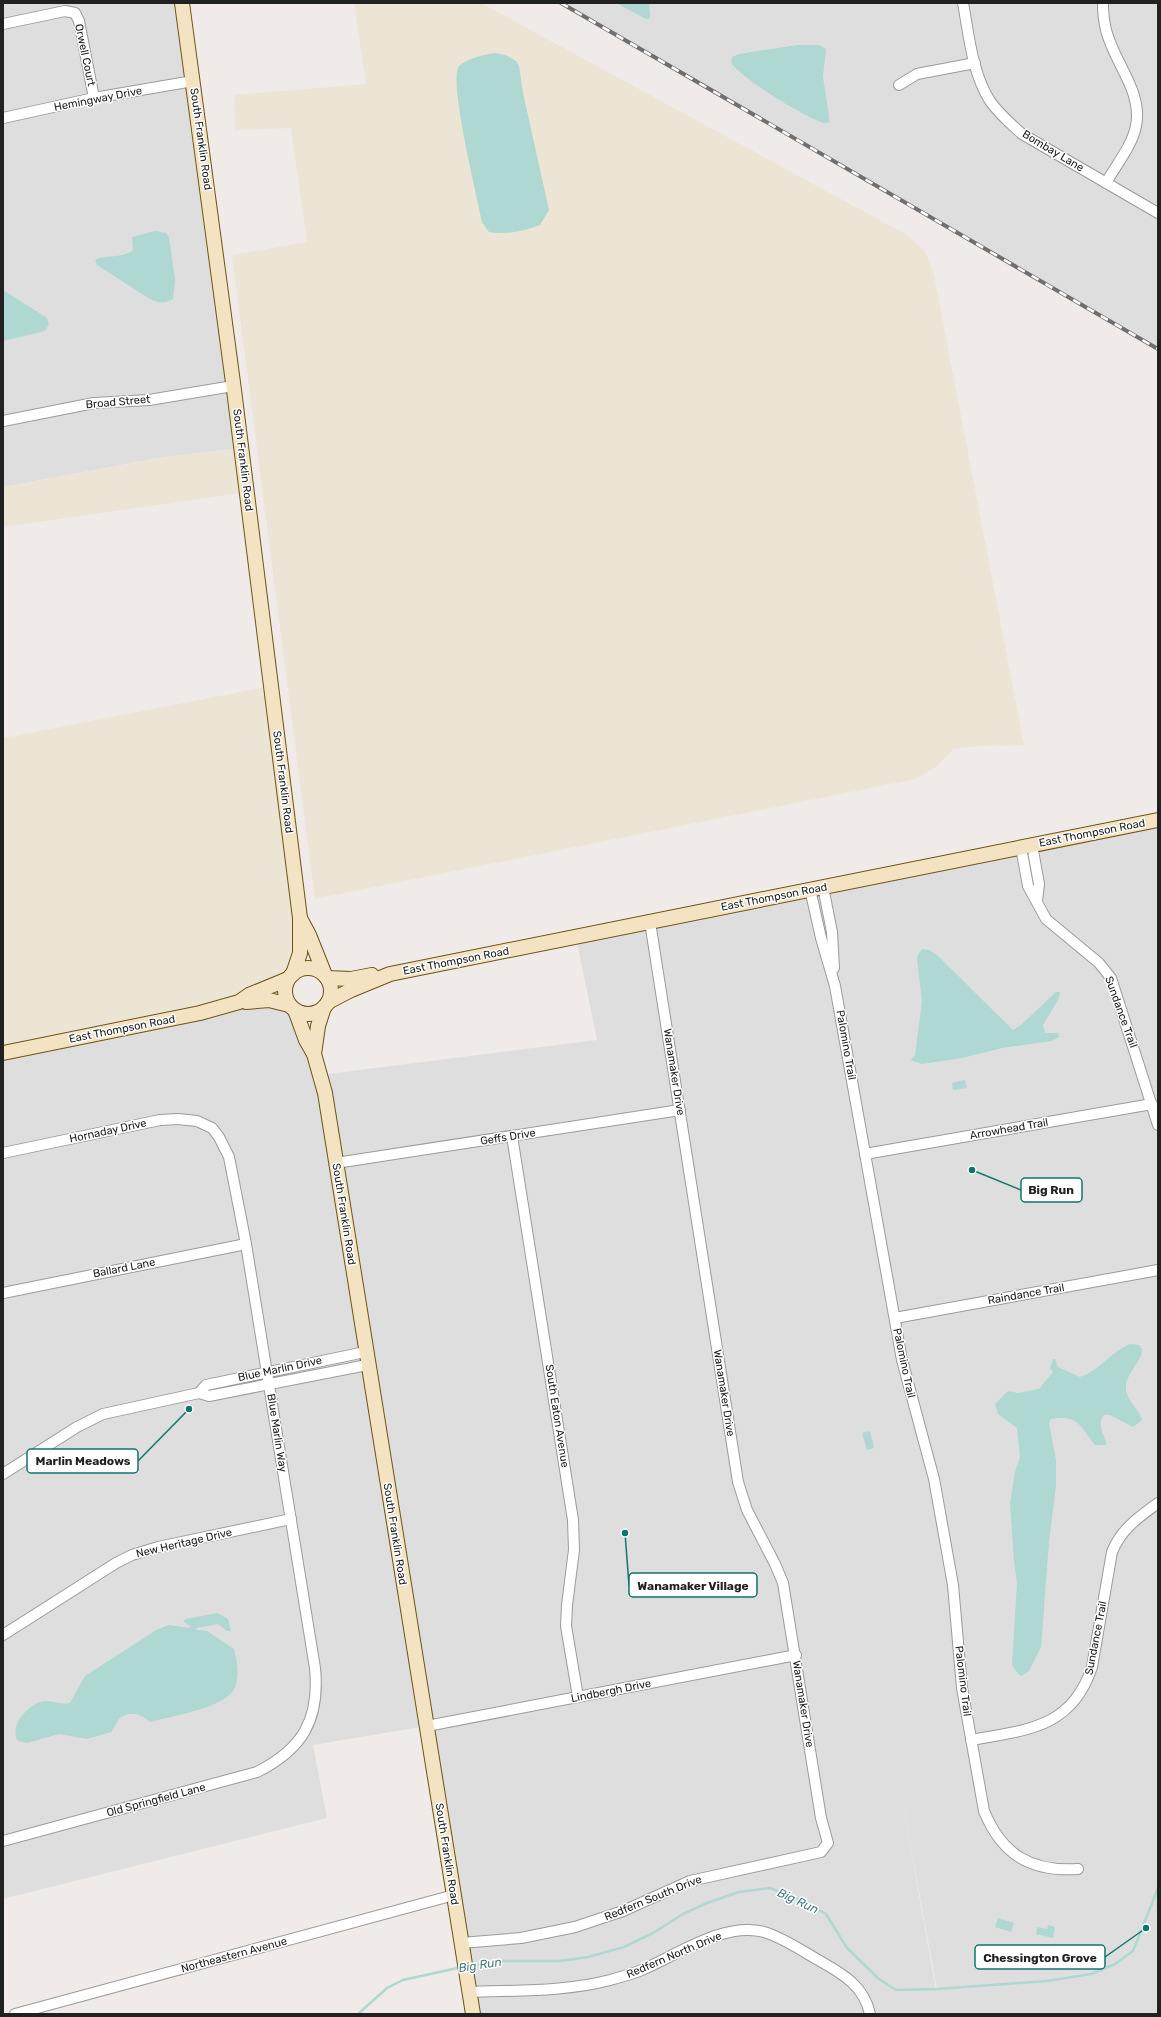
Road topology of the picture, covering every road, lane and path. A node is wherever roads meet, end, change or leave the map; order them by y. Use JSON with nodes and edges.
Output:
{"nodes":[{"id":1,"x":182,"y":3,"type":"edge"},
{"id":2,"x":963,"y":3,"type":"edge"},
{"id":3,"x":1103,"y":3,"type":"edge"},
{"id":4,"x":3,"y":24,"type":"edge"},
{"id":5,"x":975,"y":62,"type":"junction"},
{"id":6,"x":193,"y":81,"type":"junction"},
{"id":7,"x":899,"y":85,"type":"dead end"},
{"id":8,"x":94,"y":98,"type":"junction"},
{"id":9,"x":3,"y":118,"type":"edge"},
{"id":10,"x":1106,"y":183,"type":"junction"},
{"id":11,"x":1158,"y":213,"type":"edge"},
{"id":12,"x":233,"y":386,"type":"junction"},
{"id":13,"x":3,"y":421,"type":"edge"},
{"id":14,"x":1158,"y":820,"type":"edge"},
{"id":15,"x":1026,"y":846,"type":"junction"},
{"id":16,"x":817,"y":888,"type":"junction"},
{"id":17,"x":300,"y":918,"type":"junction"},
{"id":18,"x":650,"y":922,"type":"junction"},
{"id":19,"x":390,"y":974,"type":"junction"},
{"id":20,"x":290,"y":976,"type":"junction"},
{"id":21,"x":326,"y":977,"type":"junction"},
{"id":22,"x":239,"y":1002,"type":"junction"},
{"id":23,"x":326,"y":1004,"type":"junction"},
{"id":24,"x":292,"y":1008,"type":"junction"},
{"id":25,"x":3,"y":1053,"type":"edge"},
{"id":26,"x":314,"y":1054,"type":"junction"},
{"id":27,"x":1152,"y":1104,"type":"junction"},
{"id":28,"x":680,"y":1110,"type":"junction"},
{"id":29,"x":1158,"y":1125,"type":"edge"},
{"id":30,"x":212,"y":1128,"type":"joint"},
{"id":31,"x":512,"y":1136,"type":"junction"},
{"id":32,"x":3,"y":1153,"type":"edge"},
{"id":33,"x":866,"y":1154,"type":"junction"},
{"id":34,"x":336,"y":1163,"type":"junction"},
{"id":35,"x":246,"y":1244,"type":"junction"},
{"id":36,"x":1158,"y":1270,"type":"edge"},
{"id":37,"x":3,"y":1293,"type":"edge"},
{"id":38,"x":894,"y":1318,"type":"junction"},
{"id":39,"x":366,"y":1359,"type":"junction"},
{"id":40,"x":267,"y":1372,"type":"junction"},
{"id":41,"x":269,"y":1385,"type":"junction"},
{"id":42,"x":199,"y":1393,"type":"junction"},
{"id":43,"x":3,"y":1474,"type":"edge"},
{"id":44,"x":1158,"y":1503,"type":"edge"},
{"id":45,"x":291,"y":1519,"type":"junction"},
{"id":46,"x":3,"y":1635,"type":"edge"},
{"id":47,"x":796,"y":1655,"type":"junction"},
{"id":48,"x":578,"y":1697,"type":"junction"},
{"id":49,"x":427,"y":1726,"type":"junction"},
{"id":50,"x":300,"y":1739,"type":"joint"},
{"id":51,"x":971,"y":1740,"type":"junction"},
{"id":52,"x":3,"y":1841,"type":"edge"},
{"id":53,"x":821,"y":1852,"type":"joint"},
{"id":54,"x":1078,"y":1869,"type":"dead end"},
{"id":55,"x":454,"y":1895,"type":"junction"},
{"id":56,"x":462,"y":1950,"type":"junction"},
{"id":57,"x":469,"y":1992,"type":"junction"},
{"id":58,"x":15,"y":2014,"type":"edge"},
{"id":59,"x":473,"y":2014,"type":"edge"},
{"id":60,"x":870,"y":2014,"type":"edge"}],
"edges":[{"from":1,"to":6,"type":"main road","name":"South Franklin Road"},
{"from":2,"to":5,"type":"street","name":"Bombay Lane"},
{"from":3,"to":10,"type":"street"},
{"from":4,"to":8,"type":"street","name":"Orwell Court"},
{"from":5,"to":7,"type":"street"},
{"from":5,"to":10,"type":"street","name":"Bombay Lane"},
{"from":6,"to":8,"type":"street","name":"Hemingway Drive"},
{"from":6,"to":12,"type":"main road","name":"South Franklin Road"},
{"from":8,"to":9,"type":"street","name":"Hemingway Drive"},
{"from":10,"to":11,"type":"street","name":"Bombay Lane"},
{"from":12,"to":13,"type":"street","name":"Broad Street"},
{"from":12,"to":17,"type":"main road","name":"South Franklin Road"},
{"from":14,"to":15,"type":"main road","name":"East Thompson Road"},
{"from":15,"to":16,"type":"main road","name":"East Thompson Road"},
{"from":15,"to":27,"type":"street","name":"Sundance Trail"},
{"from":16,"to":18,"type":"main road","name":"East Thompson Road"},
{"from":16,"to":33,"type":"street","name":"Palomino Trail"},
{"from":17,"to":20,"type":"main road","name":"South Franklin Road"},
{"from":17,"to":21,"type":"main road","name":"South Franklin Road"},
{"from":18,"to":19,"type":"main road","name":"East Thompson Road"},
{"from":18,"to":28,"type":"street","name":"Wanamaker Drive"},
{"from":19,"to":21,"type":"main road","name":"East Thompson Road"},
{"from":19,"to":23,"type":"main road","name":"East Thompson Road"},
{"from":20,"to":21,"type":"main road"},
{"from":20,"to":22,"type":"main road","name":"East Thompson Road"},
{"from":20,"to":24,"type":"main road"},
{"from":21,"to":23,"type":"main road"},
{"from":22,"to":24,"type":"main road","name":"East Thompson Road"},
{"from":22,"to":25,"type":"main road","name":"East Thompson Road"},
{"from":23,"to":24,"type":"main road"},
{"from":23,"to":26,"type":"main road","name":"South Franklin Road"},
{"from":24,"to":26,"type":"main road","name":"South Franklin Road"},
{"from":26,"to":34,"type":"main road","name":"South Franklin Road"},
{"from":27,"to":29,"type":"street","name":"Sundance Trail"},
{"from":27,"to":33,"type":"street","name":"Arrowhead Trail"},
{"from":28,"to":31,"type":"street","name":"Geffs Drive"},
{"from":28,"to":47,"type":"street","name":"Wanamaker Drive"},
{"from":30,"to":32,"type":"street","name":"Hornaday Drive"},
{"from":30,"to":35,"type":"street","name":"Blue Marlin Way"},
{"from":31,"to":34,"type":"street","name":"Geffs Drive"},
{"from":31,"to":48,"type":"street","name":"South Eaton Avenue"},
{"from":33,"to":38,"type":"street","name":"Palomino Trail"},
{"from":34,"to":39,"type":"main road","name":"South Franklin Road"},
{"from":35,"to":37,"type":"street","name":"Ballard Lane"},
{"from":35,"to":40,"type":"street","name":"Blue Marlin Way"},
{"from":36,"to":38,"type":"street","name":"Raindance Trail"},
{"from":38,"to":51,"type":"street","name":"Palomino Trail"},
{"from":39,"to":40,"type":"street","name":"Blue Marlin Drive"},
{"from":39,"to":41,"type":"street","name":"Blue Marlin Drive"},
{"from":39,"to":49,"type":"main road","name":"South Franklin Road"},
{"from":40,"to":41,"type":"street","name":"Blue Marlin Way"},
{"from":40,"to":42,"type":"street","name":"Blue Marlin Drive"},
{"from":41,"to":42,"type":"street","name":"Blue Marlin Drive"},
{"from":41,"to":45,"type":"street","name":"Blue Marlin Way"},
{"from":42,"to":43,"type":"street","name":"Blue Marlin Drive"},
{"from":44,"to":51,"type":"street","name":"Sundance Trail"},
{"from":45,"to":46,"type":"street","name":"New Heritage Drive"},
{"from":45,"to":50,"type":"street","name":"Blue Marlin Way"},
{"from":47,"to":48,"type":"street","name":"Lindbergh Drive"},
{"from":47,"to":53,"type":"street","name":"Wanamaker Drive"},
{"from":48,"to":49,"type":"street","name":"Lindbergh Drive"},
{"from":49,"to":55,"type":"main road","name":"South Franklin Road"},
{"from":50,"to":52,"type":"street","name":"Old Springfield Lane"},
{"from":51,"to":54,"type":"street","name":"Palomino Trail"},
{"from":53,"to":56,"type":"street","name":"Redfern South Drive"},
{"from":55,"to":56,"type":"main road","name":"South Franklin Road"},
{"from":55,"to":58,"type":"street","name":"Northeastern Avenue"},
{"from":56,"to":57,"type":"main road","name":"South Franklin Road"},
{"from":57,"to":59,"type":"main road","name":"South Franklin Road"},
{"from":57,"to":60,"type":"street","name":"Redfern North Drive"}]}
